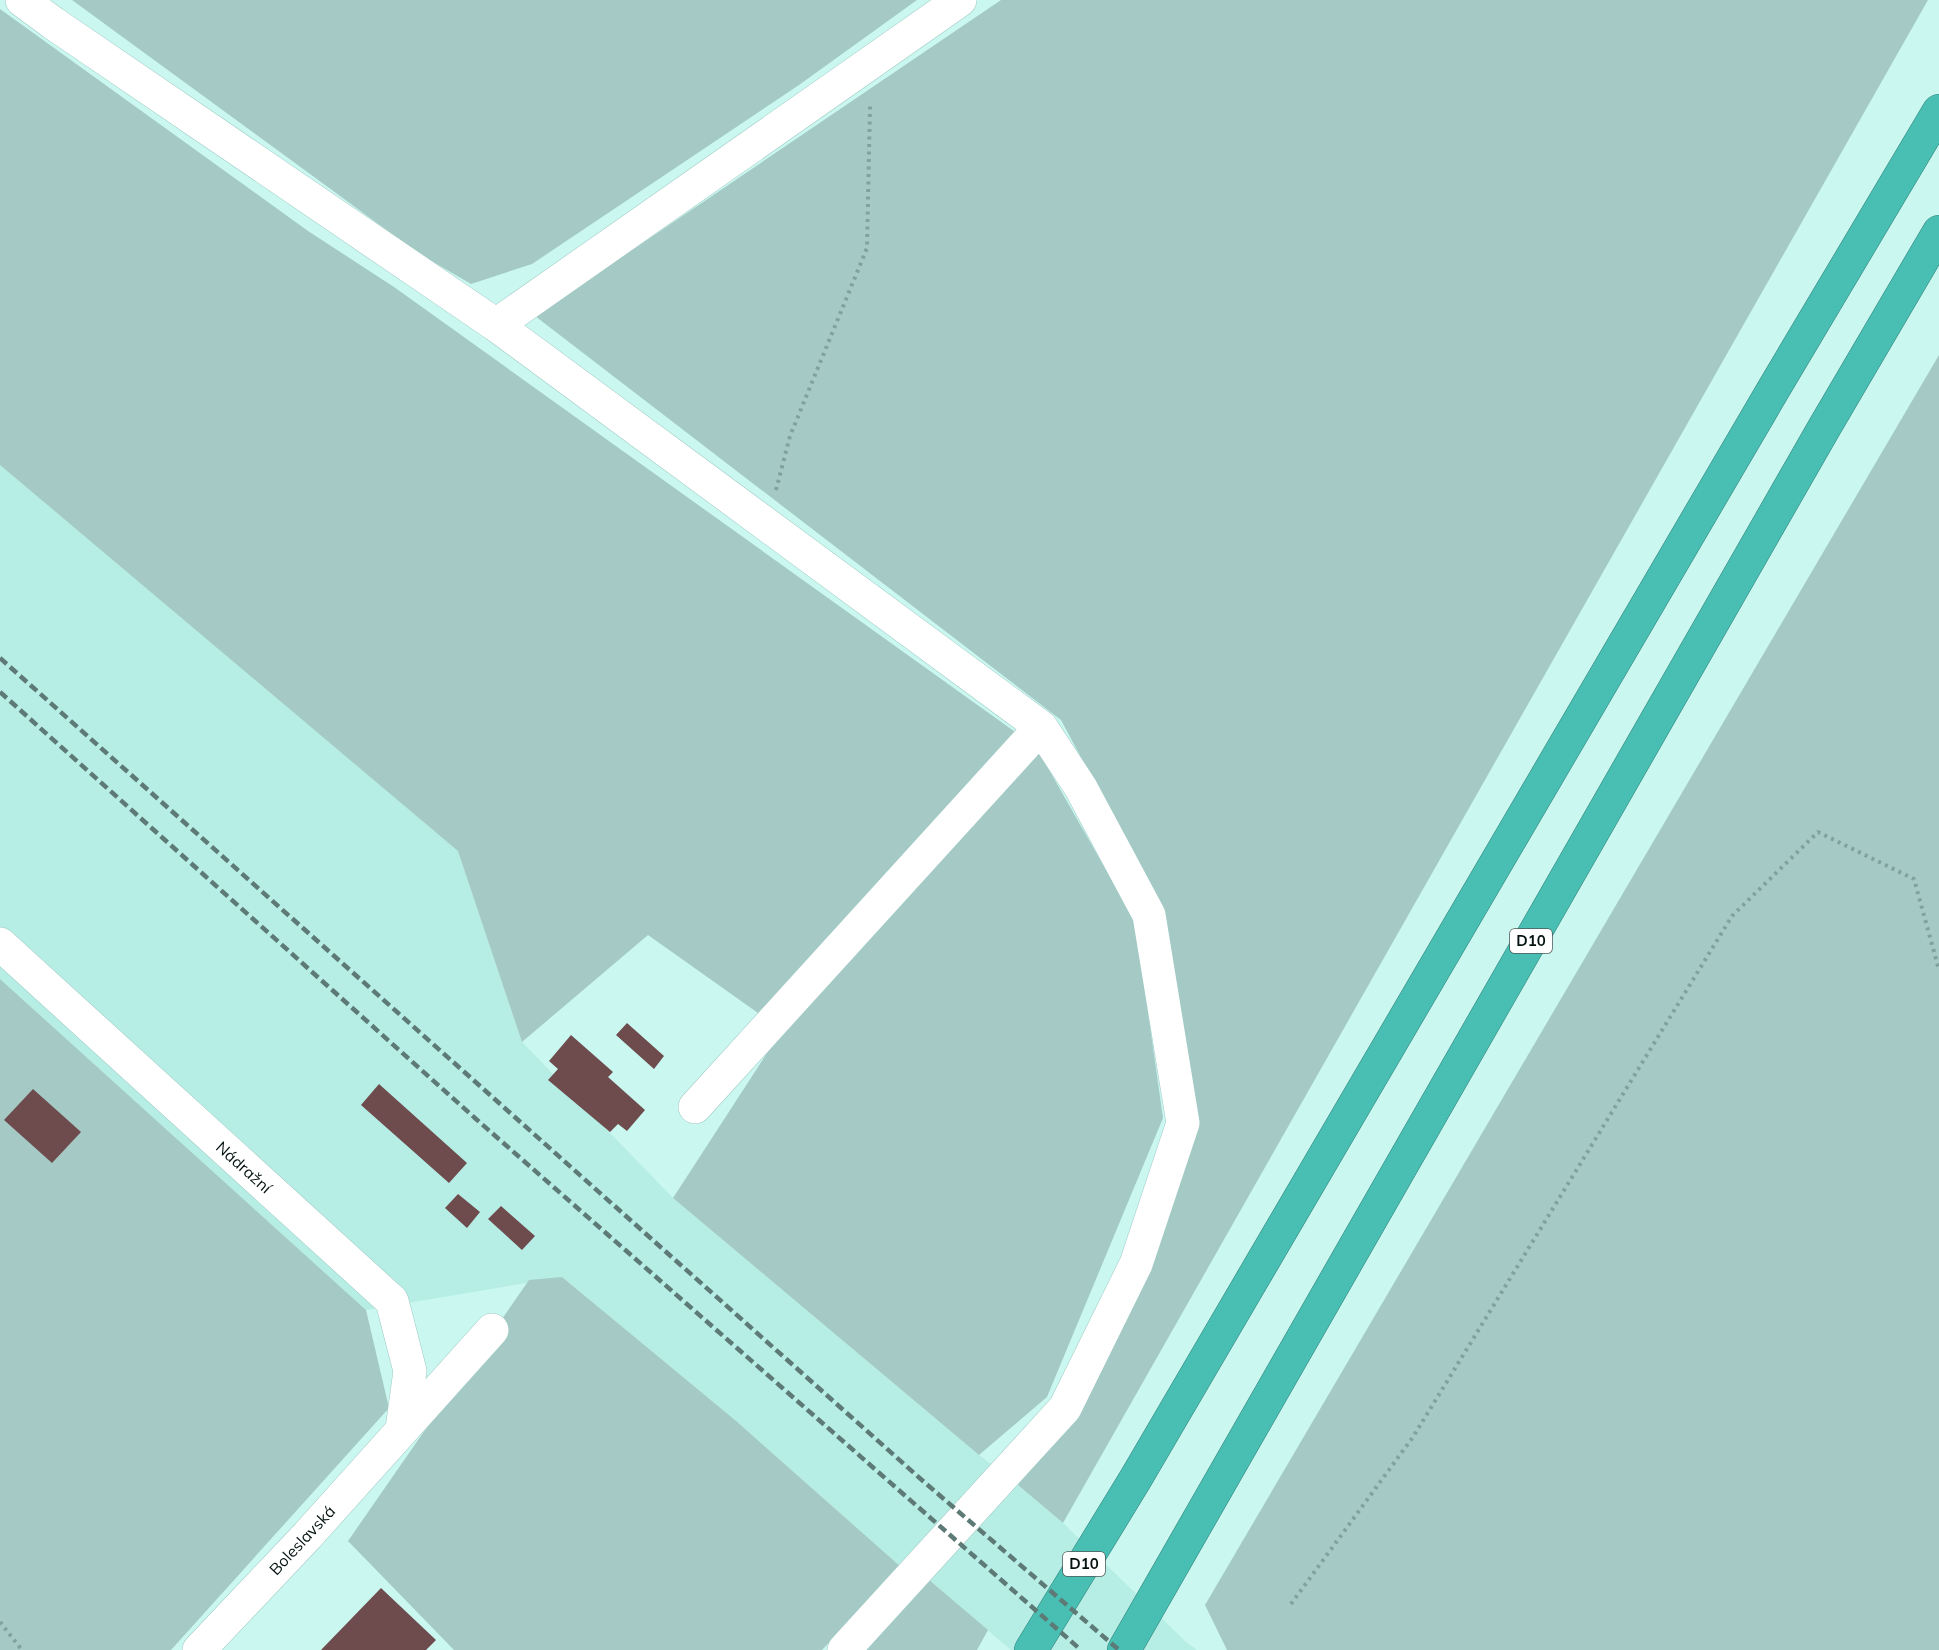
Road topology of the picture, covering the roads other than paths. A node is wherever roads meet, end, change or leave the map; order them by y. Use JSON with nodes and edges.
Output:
{"nodes":[{"id":1,"x":21,"y":0,"type":"edge"},
{"id":2,"x":960,"y":0,"type":"edge"},
{"id":3,"x":1939,"y":111,"type":"edge"},
{"id":4,"x":1939,"y":232,"type":"edge"},
{"id":5,"x":496,"y":326,"type":"junction"},
{"id":6,"x":1041,"y":727,"type":"junction"},
{"id":7,"x":0,"y":944,"type":"edge"},
{"id":8,"x":695,"y":1107,"type":"dead end"},
{"id":9,"x":492,"y":1330,"type":"dead end"},
{"id":10,"x":402,"y":1429,"type":"junction"},
{"id":11,"x":199,"y":1650,"type":"edge"},
{"id":12,"x":844,"y":1650,"type":"edge"},
{"id":13,"x":1031,"y":1650,"type":"edge"},
{"id":14,"x":1124,"y":1650,"type":"edge"}],
"edges":[{"from":1,"to":5,"type":"street"},
{"from":2,"to":5,"type":"street"},
{"from":3,"to":13,"type":"highway","number":"D10"},
{"from":4,"to":14,"type":"highway","number":"D10"},
{"from":5,"to":6,"type":"street"},
{"from":6,"to":8,"type":"street"},
{"from":6,"to":12,"type":"street"},
{"from":7,"to":10,"type":"street","name":"Nádražní"},
{"from":9,"to":10,"type":"street","name":"Boleslavská"},
{"from":10,"to":11,"type":"street","name":"Boleslavská"}]}
